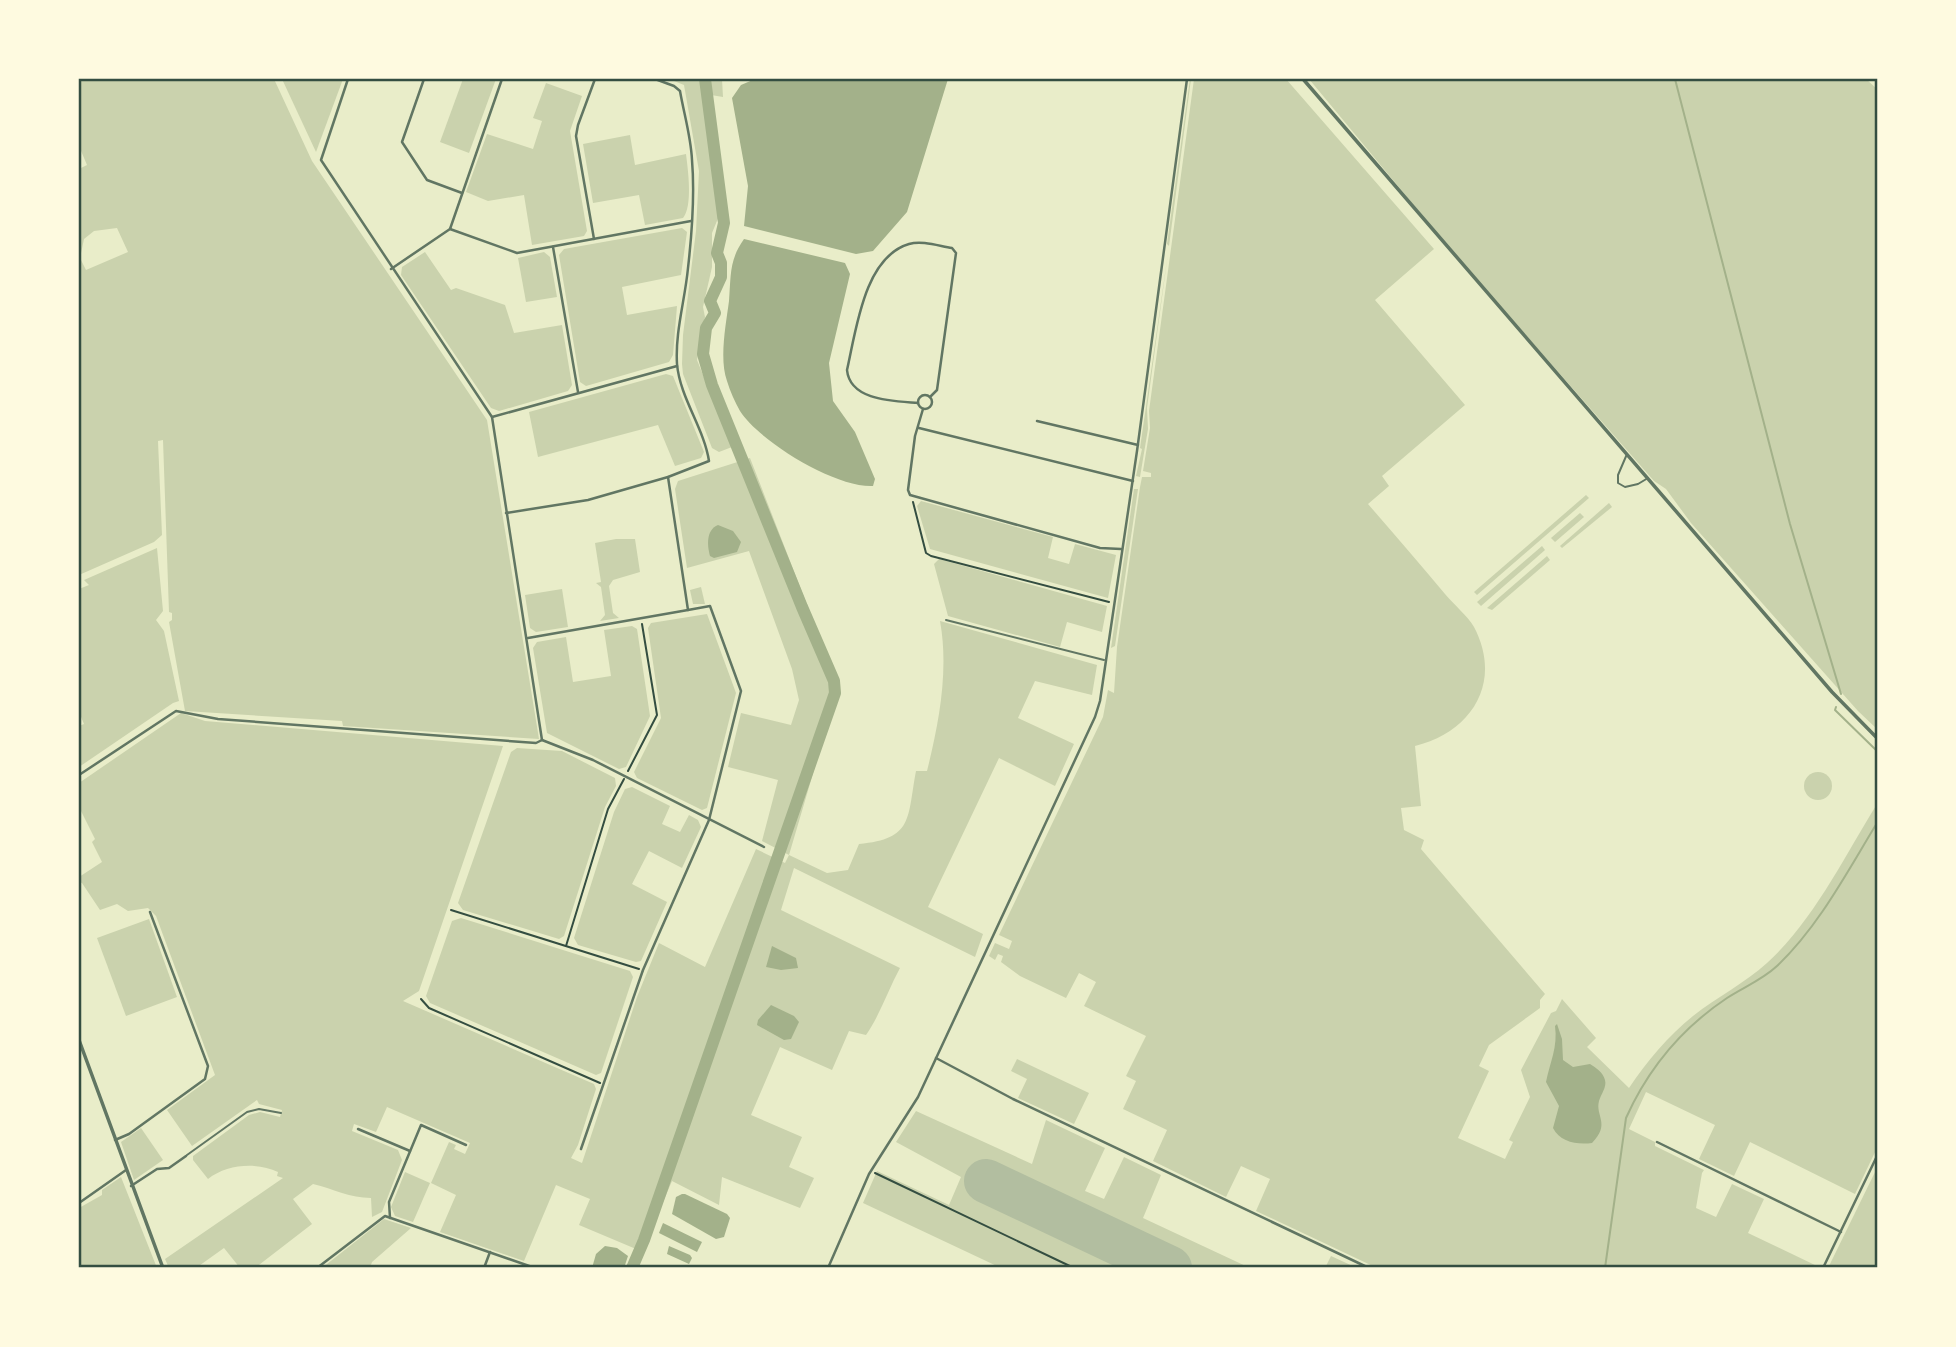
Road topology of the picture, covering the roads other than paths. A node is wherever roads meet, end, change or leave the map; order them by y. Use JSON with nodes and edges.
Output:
{"nodes":[{"id":1,"x":348,"y":79,"type":"edge"},
{"id":2,"x":424,"y":79,"type":"edge"},
{"id":3,"x":502,"y":79,"type":"edge"},
{"id":4,"x":595,"y":79,"type":"edge"},
{"id":5,"x":655,"y":79,"type":"edge"},
{"id":6,"x":1187,"y":79,"type":"edge"},
{"id":7,"x":1303,"y":79,"type":"edge"},
{"id":8,"x":462,"y":193,"type":"junction"},
{"id":9,"x":693,"y":221,"type":"junction"},
{"id":10,"x":450,"y":229,"type":"junction"},
{"id":11,"x":594,"y":239,"type":"junction"},
{"id":12,"x":553,"y":247,"type":"junction"},
{"id":13,"x":391,"y":268,"type":"junction"},
{"id":14,"x":677,"y":366,"type":"junction"},
{"id":15,"x":578,"y":393,"type":"junction"},
{"id":16,"x":930,"y":397,"type":"junction"},
{"id":17,"x":918,"y":402,"type":"junction"},
{"id":18,"x":923,"y":409,"type":"junction"},
{"id":19,"x":492,"y":417,"type":"junction"},
{"id":20,"x":1037,"y":421,"type":"dead end"},
{"id":21,"x":918,"y":428,"type":"junction"},
{"id":22,"x":1138,"y":445,"type":"junction"},
{"id":23,"x":1627,"y":453,"type":"junction"},
{"id":24,"x":668,"y":477,"type":"junction"},
{"id":25,"x":1648,"y":478,"type":"junction"},
{"id":26,"x":1133,"y":481,"type":"junction"},
{"id":27,"x":506,"y":513,"type":"junction"},
{"id":28,"x":1121,"y":550,"type":"junction"},
{"id":29,"x":688,"y":610,"type":"junction"},
{"id":30,"x":946,"y":620,"type":"dead end"},
{"id":31,"x":528,"y":638,"type":"junction"},
{"id":32,"x":1106,"y":660,"type":"junction"},
{"id":33,"x":1877,"y":738,"type":"edge"},
{"id":34,"x":542,"y":740,"type":"junction"},
{"id":35,"x":79,"y":775,"type":"edge"},
{"id":36,"x":709,"y":820,"type":"junction"},
{"id":37,"x":764,"y":847,"type":"dead end"},
{"id":38,"x":150,"y":912,"type":"dead end"},
{"id":39,"x":79,"y":1040,"type":"edge"},
{"id":40,"x":936,"y":1058,"type":"junction"},
{"id":41,"x":281,"y":1113,"type":"dead end"},
{"id":42,"x":358,"y":1129,"type":"dead end"},
{"id":43,"x":115,"y":1140,"type":"junction"},
{"id":44,"x":1657,"y":1142,"type":"dead end"},
{"id":45,"x":466,"y":1145,"type":"dead end"},
{"id":46,"x":581,"y":1149,"type":"dead end"},
{"id":47,"x":410,"y":1151,"type":"junction"},
{"id":48,"x":186,"y":1156,"type":"joint"},
{"id":49,"x":1877,"y":1156,"type":"edge"},
{"id":50,"x":126,"y":1170,"type":"junction"},
{"id":51,"x":131,"y":1186,"type":"junction"},
{"id":52,"x":79,"y":1203,"type":"edge"},
{"id":53,"x":390,"y":1218,"type":"junction"},
{"id":54,"x":1841,"y":1232,"type":"junction"},
{"id":55,"x":490,"y":1252,"type":"junction"},
{"id":56,"x":1823,"y":1267,"type":"edge"},
{"id":57,"x":163,"y":1268,"type":"edge"},
{"id":58,"x":317,"y":1268,"type":"edge"},
{"id":59,"x":484,"y":1268,"type":"edge"},
{"id":60,"x":535,"y":1268,"type":"edge"},
{"id":61,"x":828,"y":1268,"type":"edge"},
{"id":62,"x":1369,"y":1268,"type":"edge"},
{"id":63,"x":1829,"y":1268,"type":"edge"}],
"edges":[{"from":1,"to":13,"type":"street"},
{"from":2,"to":8,"type":"street"},
{"from":3,"to":8,"type":"street"},
{"from":4,"to":11,"type":"street"},
{"from":5,"to":9,"type":"street"},
{"from":6,"to":22,"type":"street"},
{"from":7,"to":23,"type":"street"},
{"from":8,"to":10,"type":"street"},
{"from":9,"to":11,"type":"street"},
{"from":9,"to":14,"type":"street"},
{"from":10,"to":12,"type":"street"},
{"from":10,"to":13,"type":"street"},
{"from":11,"to":12,"type":"street"},
{"from":12,"to":15,"type":"street"},
{"from":13,"to":19,"type":"street"},
{"from":14,"to":15,"type":"street"},
{"from":14,"to":24,"type":"street"},
{"from":15,"to":19,"type":"street"},
{"from":16,"to":17,"type":"street"},
{"from":16,"to":17,"type":"street"},
{"from":16,"to":18,"type":"street"},
{"from":17,"to":18,"type":"street"},
{"from":18,"to":21,"type":"street"},
{"from":19,"to":27,"type":"street"},
{"from":20,"to":22,"type":"street"},
{"from":21,"to":26,"type":"street"},
{"from":21,"to":28,"type":"street"},
{"from":22,"to":26,"type":"street"},
{"from":23,"to":25,"type":"street"},
{"from":23,"to":25,"type":"lane"},
{"from":24,"to":27,"type":"street"},
{"from":24,"to":29,"type":"street"},
{"from":25,"to":33,"type":"street"},
{"from":26,"to":28,"type":"street"},
{"from":27,"to":31,"type":"street"},
{"from":28,"to":32,"type":"street"},
{"from":29,"to":31,"type":"street"},
{"from":29,"to":36,"type":"street"},
{"from":30,"to":32,"type":"lane"},
{"from":31,"to":34,"type":"street"},
{"from":32,"to":40,"type":"street"},
{"from":34,"to":35,"type":"street"},
{"from":34,"to":36,"type":"street"},
{"from":36,"to":37,"type":"street"},
{"from":36,"to":46,"type":"street"},
{"from":38,"to":43,"type":"street"},
{"from":39,"to":43,"type":"street"},
{"from":40,"to":61,"type":"street"},
{"from":40,"to":62,"type":"street"},
{"from":41,"to":48,"type":"lane"},
{"from":42,"to":47,"type":"street"},
{"from":43,"to":50,"type":"street"},
{"from":44,"to":54,"type":"street"},
{"from":45,"to":47,"type":"street"},
{"from":47,"to":53,"type":"street"},
{"from":48,"to":51,"type":"street"},
{"from":49,"to":54,"type":"street"},
{"from":50,"to":51,"type":"street"},
{"from":50,"to":52,"type":"street"},
{"from":51,"to":57,"type":"street"},
{"from":53,"to":55,"type":"street"},
{"from":53,"to":58,"type":"street"},
{"from":54,"to":56,"type":"street"},
{"from":55,"to":59,"type":"street"},
{"from":55,"to":60,"type":"street"},
{"from":56,"to":63,"type":"street"}]}
